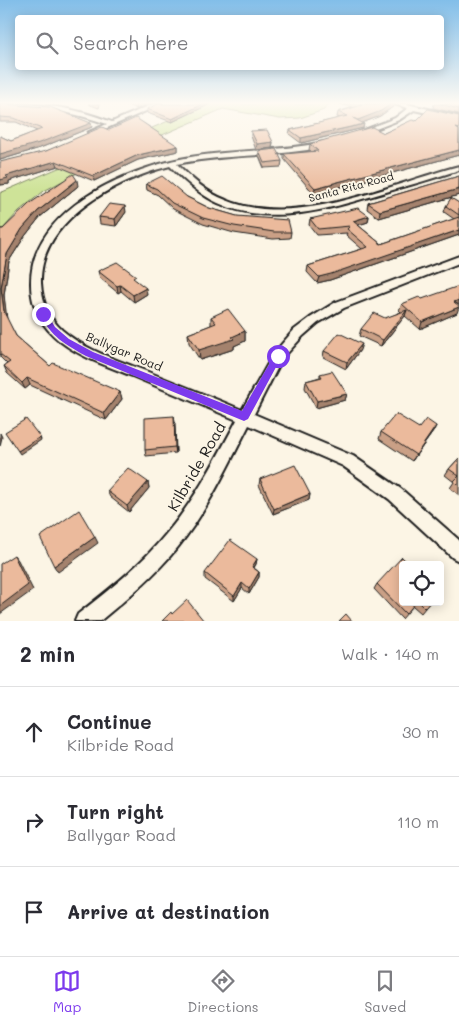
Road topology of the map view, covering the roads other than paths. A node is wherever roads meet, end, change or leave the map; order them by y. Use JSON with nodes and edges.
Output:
{"nodes":[{"id":1,"x":91,"y":133,"type":"edge"},
{"id":2,"x":359,"y":133,"type":"edge"},
{"id":3,"x":353,"y":135,"type":"edge"},
{"id":4,"x":84,"y":136,"type":"edge"},
{"id":5,"x":336,"y":140,"type":"edge"},
{"id":6,"x":170,"y":163,"type":"junction"},
{"id":7,"x":459,"y":168,"type":"edge"},
{"id":8,"x":459,"y":259,"type":"edge"},
{"id":9,"x":244,"y":416,"type":"junction"},
{"id":10,"x":459,"y":552,"type":"edge"},
{"id":11,"x":85,"y":621,"type":"edge"}],
"edges":[{"from":1,"to":4,"type":"street"},
{"from":2,"to":3,"type":"street"},
{"from":5,"to":6,"type":"street","name":"Ballygar Road"},
{"from":6,"to":7,"type":"street","name":"Santa Rita Road"},
{"from":6,"to":9,"type":"street","name":"Ballygar Road"},
{"from":8,"to":9,"type":"street","name":"Kilbride Road"},
{"from":9,"to":10,"type":"street","name":"Ballygar Road"},
{"from":9,"to":11,"type":"street","name":"Kilbride Road"}]}
